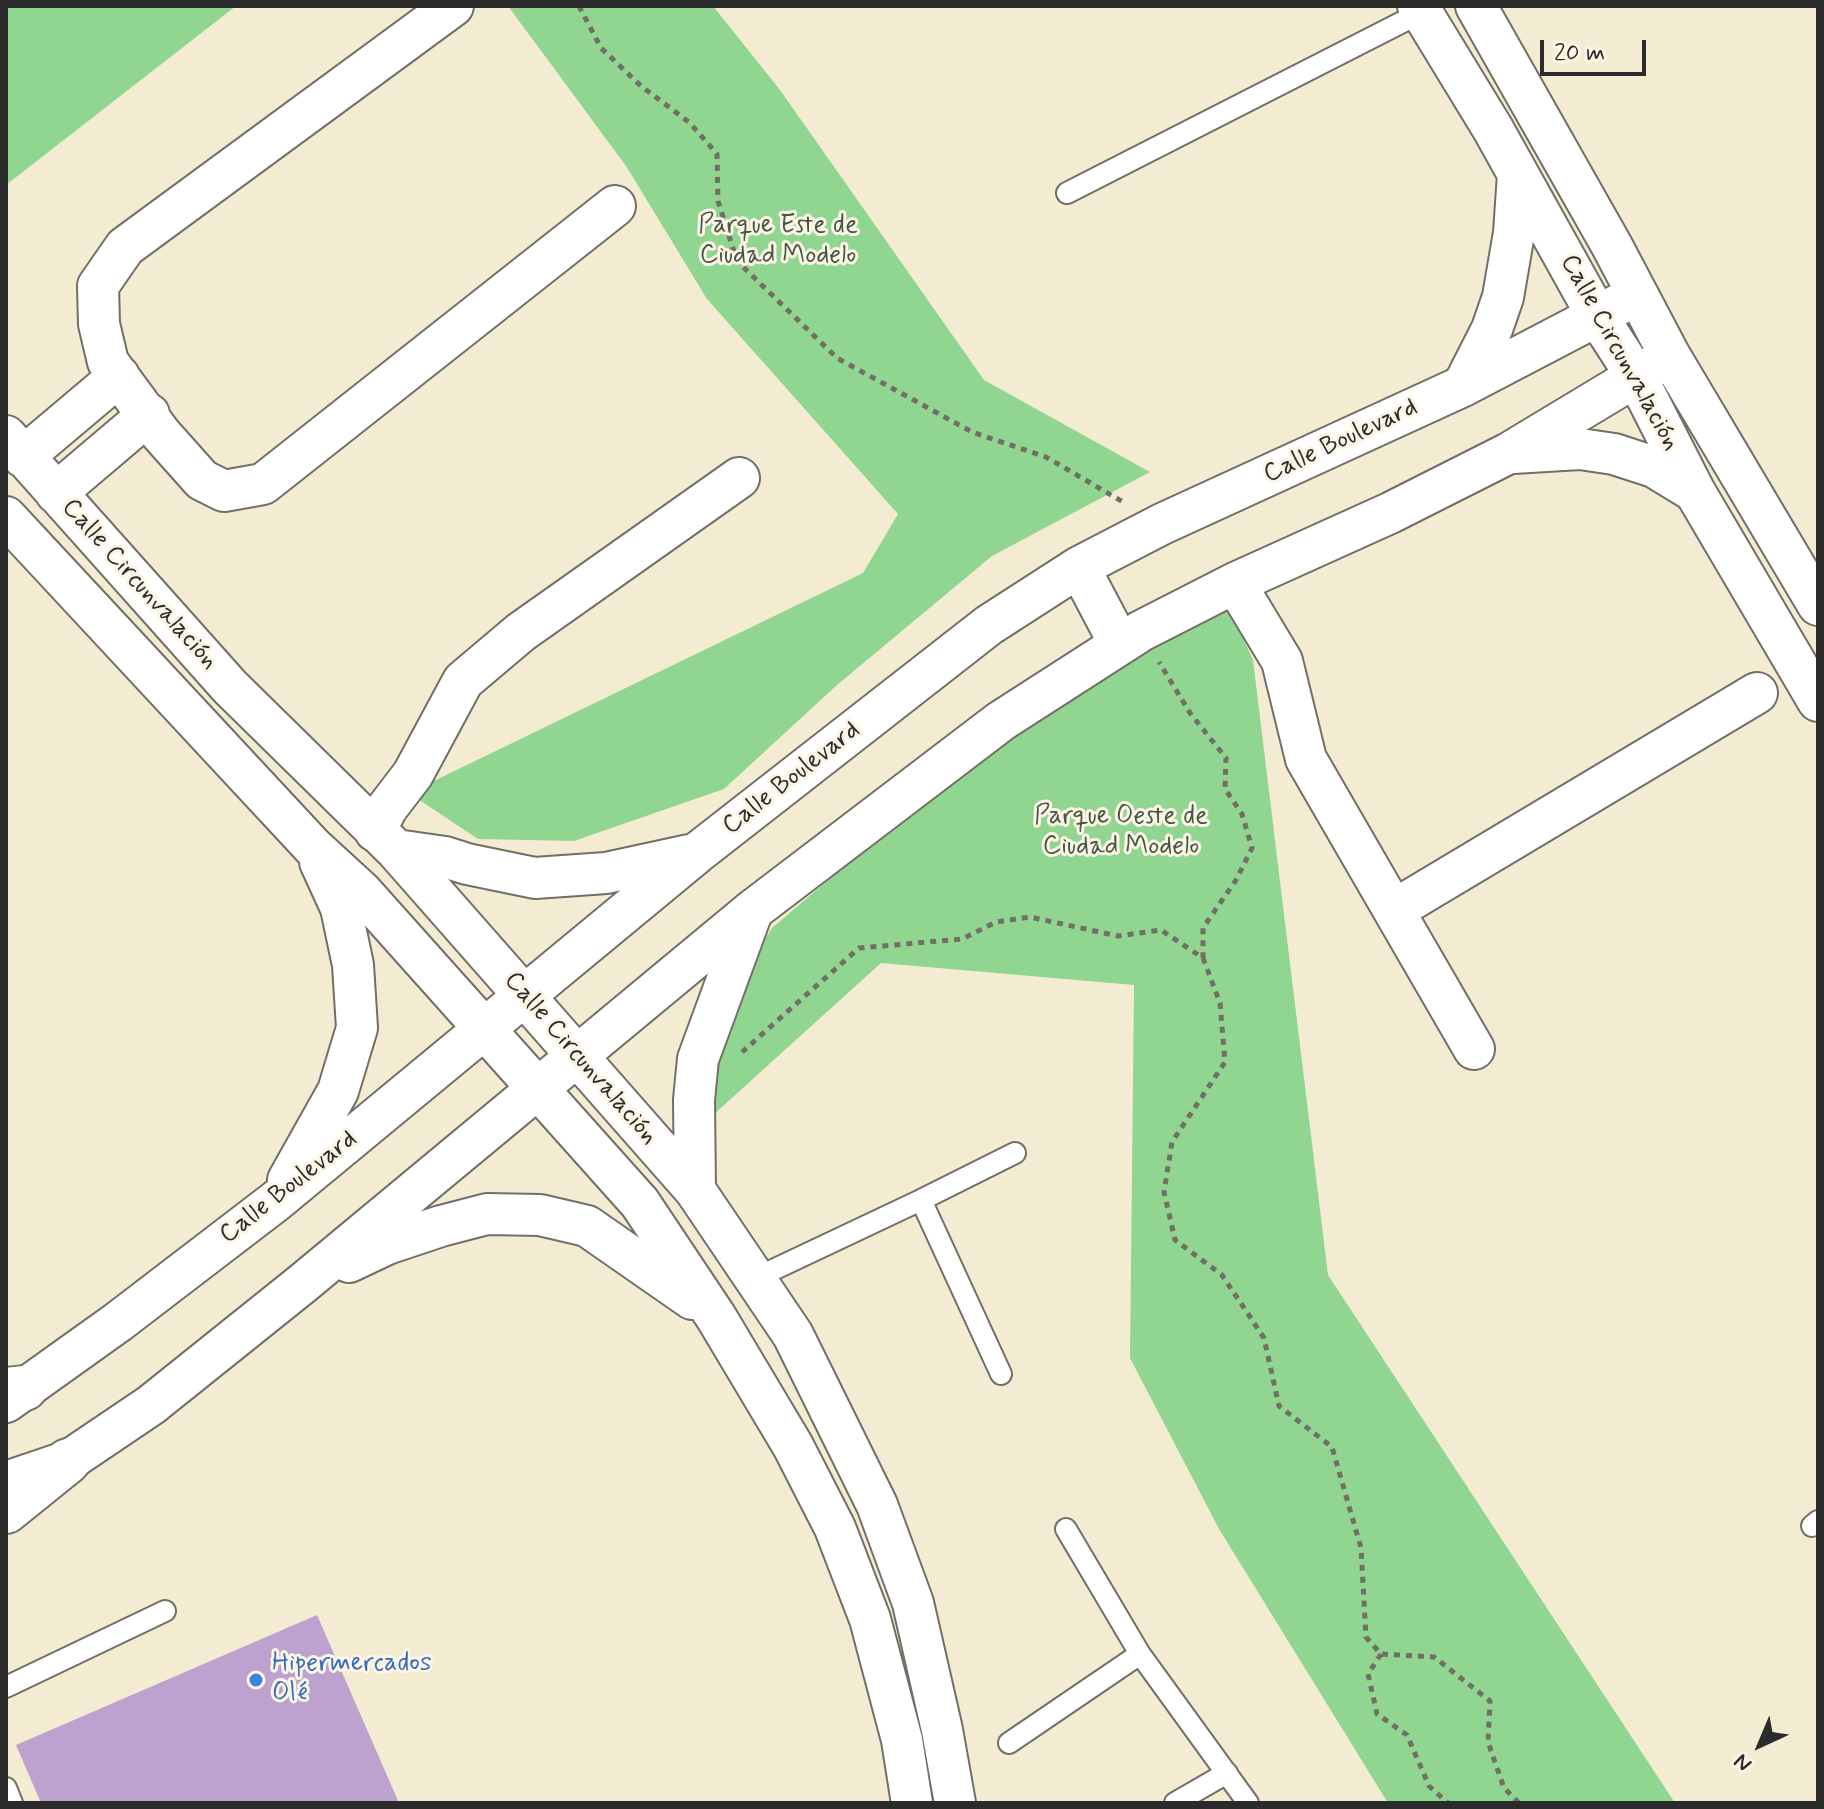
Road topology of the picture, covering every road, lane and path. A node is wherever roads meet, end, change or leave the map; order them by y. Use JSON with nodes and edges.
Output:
{"nodes":[{"id":1,"x":453,"y":6,"type":"edge"},
{"id":2,"x":579,"y":6,"type":"edge"},
{"id":3,"x":1476,"y":6,"type":"edge"},
{"id":4,"x":1420,"y":9,"type":"edge"},
{"id":5,"x":1518,"y":174,"type":"junction"},
{"id":6,"x":1067,"y":193,"type":"dead end"},
{"id":7,"x":615,"y":206,"type":"dead end"},
{"id":8,"x":1637,"y":295,"type":"junction"},
{"id":9,"x":1596,"y":314,"type":"junction"},
{"id":10,"x":1670,"y":356,"type":"junction"},
{"id":11,"x":119,"y":376,"type":"junction"},
{"id":12,"x":1636,"y":376,"type":"junction"},
{"id":13,"x":1463,"y":386,"type":"junction"},
{"id":14,"x":149,"y":414,"type":"junction"},
{"id":15,"x":14,"y":447,"type":"edge"},
{"id":16,"x":1509,"y":453,"type":"junction"},
{"id":17,"x":739,"y":478,"type":"dead end"},
{"id":18,"x":1695,"y":492,"type":"junction"},
{"id":19,"x":56,"y":493,"type":"junction"},
{"id":20,"x":6,"y":517,"type":"edge"},
{"id":21,"x":1162,"y":524,"type":"junction"},
{"id":22,"x":101,"y":544,"type":"junction"},
{"id":23,"x":1079,"y":567,"type":"junction"},
{"id":24,"x":63,"y":580,"type":"junction"},
{"id":25,"x":1235,"y":583,"type":"junction"},
{"id":26,"x":1818,"y":605,"type":"edge"},
{"id":27,"x":1130,"y":637,"type":"junction"},
{"id":28,"x":1757,"y":693,"type":"dead end"},
{"id":29,"x":1818,"y":701,"type":"edge"},
{"id":30,"x":385,"y":840,"type":"junction"},
{"id":31,"x":313,"y":847,"type":"junction"},
{"id":32,"x":697,"y":853,"type":"junction"},
{"id":33,"x":753,"y":910,"type":"junction"},
{"id":34,"x":1394,"y":910,"type":"junction"},
{"id":35,"x":1203,"y":958,"type":"junction"},
{"id":36,"x":524,"y":996,"type":"junction"},
{"id":37,"x":485,"y":1028,"type":"junction"},
{"id":38,"x":1474,"y":1049,"type":"dead end"},
{"id":39,"x":577,"y":1056,"type":"junction"},
{"id":40,"x":698,"y":1059,"type":"junction"},
{"id":41,"x":538,"y":1088,"type":"junction"},
{"id":42,"x":1015,"y":1153,"type":"dead end"},
{"id":43,"x":695,"y":1190,"type":"junction"},
{"id":44,"x":921,"y":1200,"type":"junction"},
{"id":45,"x":276,"y":1201,"type":"junction"},
{"id":46,"x":756,"y":1278,"type":"junction"},
{"id":47,"x":302,"y":1284,"type":"junction"},
{"id":48,"x":716,"y":1317,"type":"junction"},
{"id":49,"x":1001,"y":1374,"type":"dead end"},
{"id":50,"x":12,"y":1393,"type":"edge"},
{"id":51,"x":68,"y":1461,"type":"junction"},
{"id":52,"x":6,"y":1482,"type":"edge"},
{"id":53,"x":6,"y":1511,"type":"edge"},
{"id":54,"x":1066,"y":1529,"type":"dead end"},
{"id":55,"x":165,"y":1611,"type":"dead end"},
{"id":56,"x":1140,"y":1654,"type":"junction"},
{"id":57,"x":1381,"y":1654,"type":"junction"},
{"id":58,"x":6,"y":1687,"type":"edge"},
{"id":59,"x":1009,"y":1743,"type":"dead end"},
{"id":60,"x":1227,"y":1773,"type":"junction"},
{"id":61,"x":6,"y":1788,"type":"edge"},
{"id":62,"x":12,"y":1803,"type":"edge"},
{"id":63,"x":912,"y":1803,"type":"edge"},
{"id":64,"x":955,"y":1803,"type":"edge"},
{"id":65,"x":1175,"y":1803,"type":"edge"},
{"id":66,"x":1248,"y":1803,"type":"edge"},
{"id":67,"x":1448,"y":1803,"type":"edge"},
{"id":68,"x":1519,"y":1803,"type":"edge"}],
"edges":[{"from":1,"to":11,"type":"street"},
{"from":2,"to":21,"type":"path"},
{"from":3,"to":8,"type":"street","name":"Calle Circunvalación"},
{"from":4,"to":5,"type":"street","name":"Calle Circunvalación"},
{"from":4,"to":6,"type":"lane"},
{"from":5,"to":9,"type":"street","name":"Calle Circunvalación"},
{"from":5,"to":13,"type":"street"},
{"from":7,"to":14,"type":"street"},
{"from":8,"to":9,"type":"street","name":"Calle Boulevard"},
{"from":8,"to":10,"type":"street","name":"Calle Circunvalación"},
{"from":9,"to":12,"type":"street","name":"Calle Circunvalación"},
{"from":9,"to":13,"type":"street","name":"Calle Boulevard"},
{"from":10,"to":12,"type":"street"},
{"from":10,"to":26,"type":"street","name":"Calle Circunvalación"},
{"from":11,"to":14,"type":"street"},
{"from":11,"to":15,"type":"street"},
{"from":12,"to":16,"type":"street"},
{"from":12,"to":18,"type":"street","name":"Calle Circunvalación"},
{"from":13,"to":21,"type":"street","name":"Calle Boulevard"},
{"from":14,"to":19,"type":"street"},
{"from":15,"to":19,"type":"street","name":"Calle Circunvalación"},
{"from":16,"to":18,"type":"street"},
{"from":16,"to":25,"type":"street"},
{"from":17,"to":30,"type":"street"},
{"from":18,"to":29,"type":"street","name":"Calle Circunvalación"},
{"from":19,"to":22,"type":"street","name":"Calle Circunvalación"},
{"from":20,"to":24,"type":"street","name":"Calle Circunvalación"},
{"from":21,"to":23,"type":"street","name":"Calle Boulevard"},
{"from":22,"to":24,"type":"street"},
{"from":22,"to":30,"type":"street","name":"Calle Circunvalación"},
{"from":23,"to":27,"type":"street"},
{"from":23,"to":32,"type":"street","name":"Calle Boulevard"},
{"from":24,"to":31,"type":"street","name":"Calle Circunvalación"},
{"from":25,"to":27,"type":"street"},
{"from":25,"to":34,"type":"street"},
{"from":27,"to":33,"type":"street"},
{"from":27,"to":35,"type":"path"},
{"from":28,"to":34,"type":"street"},
{"from":30,"to":32,"type":"street"},
{"from":30,"to":36,"type":"street","name":"Calle Circunvalación"},
{"from":31,"to":37,"type":"street","name":"Calle Circunvalación"},
{"from":31,"to":45,"type":"street"},
{"from":32,"to":36,"type":"street","name":"Calle Boulevard"},
{"from":33,"to":39,"type":"street"},
{"from":33,"to":40,"type":"street"},
{"from":34,"to":38,"type":"street"},
{"from":35,"to":40,"type":"path"},
{"from":35,"to":57,"type":"path"},
{"from":36,"to":37,"type":"street","name":"Calle Boulevard"},
{"from":36,"to":39,"type":"street","name":"Calle Circunvalación"},
{"from":37,"to":41,"type":"street","name":"Calle Circunvalación"},
{"from":37,"to":45,"type":"street","name":"Calle Boulevard"},
{"from":39,"to":41,"type":"street"},
{"from":39,"to":43,"type":"street","name":"Calle Circunvalación"},
{"from":40,"to":43,"type":"street"},
{"from":41,"to":47,"type":"street"},
{"from":41,"to":48,"type":"street","name":"Calle Circunvalación"},
{"from":42,"to":44,"type":"lane"},
{"from":43,"to":46,"type":"street","name":"Calle Circunvalación"},
{"from":44,"to":46,"type":"lane"},
{"from":44,"to":49,"type":"lane"},
{"from":45,"to":50,"type":"street","name":"Calle Boulevard"},
{"from":46,"to":64,"type":"street","name":"Calle Circunvalación"},
{"from":47,"to":48,"type":"street"},
{"from":47,"to":51,"type":"street"},
{"from":48,"to":63,"type":"street","name":"Calle Circunvalación"},
{"from":51,"to":52,"type":"street"},
{"from":51,"to":53,"type":"main road"},
{"from":54,"to":56,"type":"lane"},
{"from":55,"to":58,"type":"lane"},
{"from":56,"to":59,"type":"lane"},
{"from":56,"to":60,"type":"lane"},
{"from":57,"to":67,"type":"path"},
{"from":57,"to":68,"type":"path"},
{"from":60,"to":65,"type":"lane"},
{"from":60,"to":66,"type":"lane"},
{"from":61,"to":62,"type":"lane"}]}
